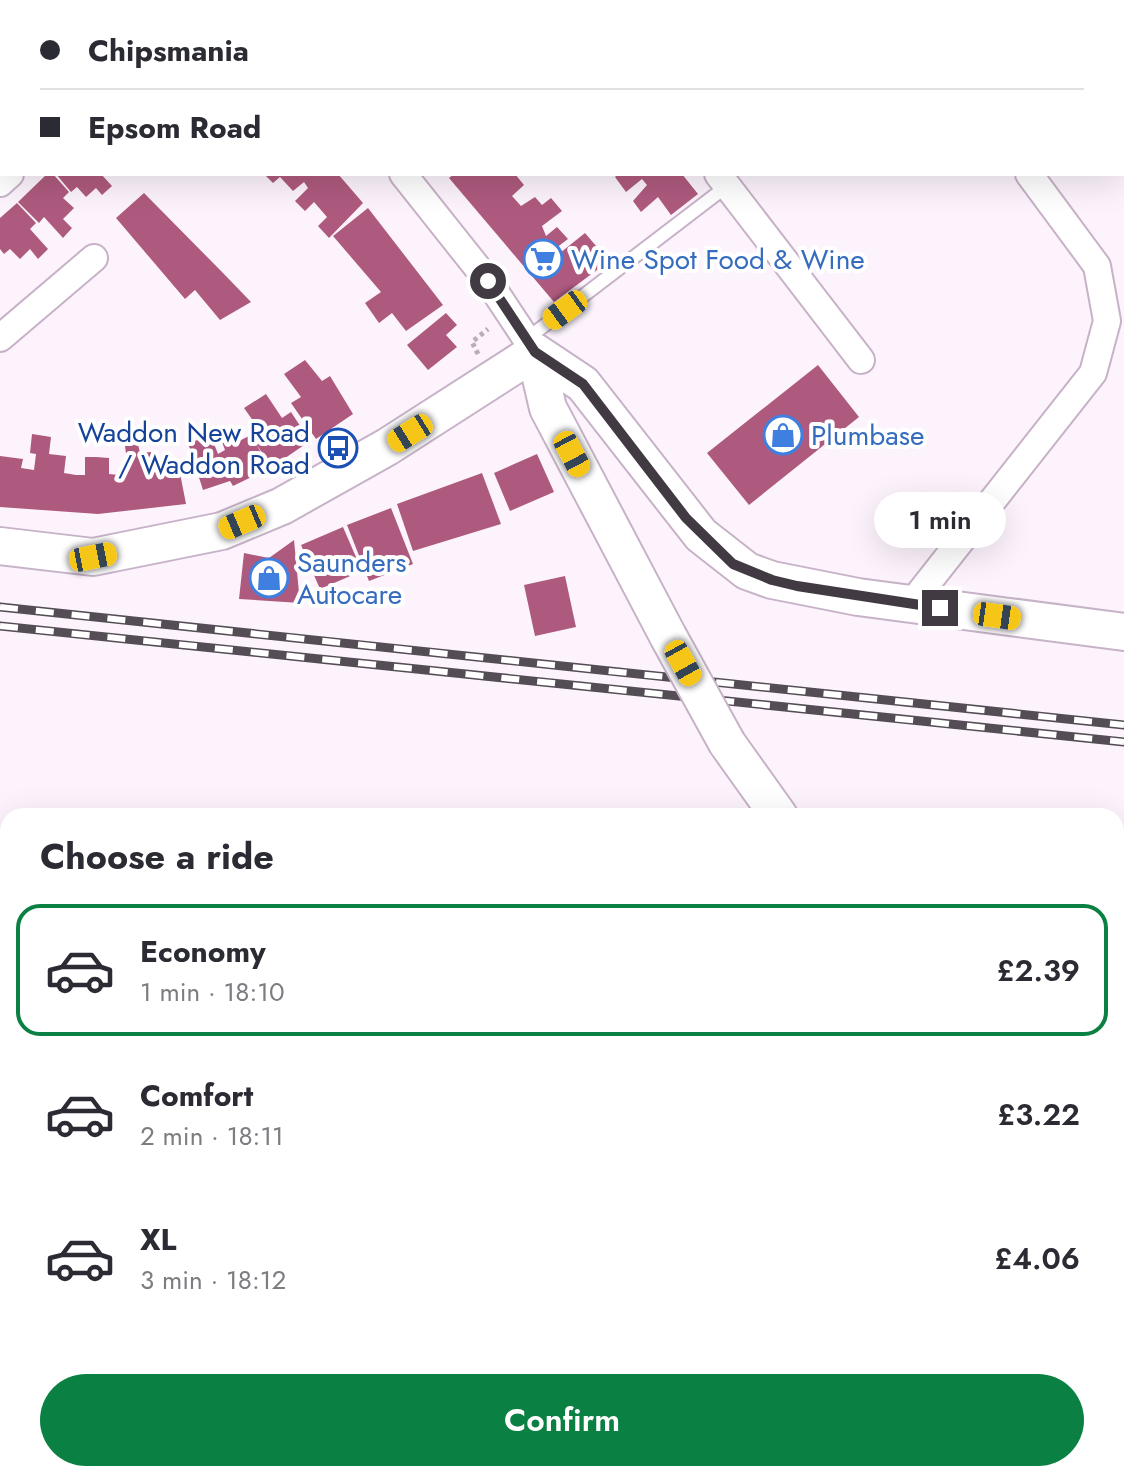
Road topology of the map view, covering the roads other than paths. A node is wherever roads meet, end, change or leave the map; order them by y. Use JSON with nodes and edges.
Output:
{"nodes":[{"id":1,"x":405,"y":176,"type":"edge"},
{"id":2,"x":1030,"y":176,"type":"edge"},
{"id":3,"x":723,"y":180,"type":"edge"},
{"id":4,"x":94,"y":258,"type":"dead end"},
{"id":5,"x":0,"y":338,"type":"edge"},
{"id":6,"x":532,"y":345,"type":"junction"},
{"id":7,"x":861,"y":360,"type":"dead end"},
{"id":8,"x":0,"y":546,"type":"edge"},
{"id":9,"x":911,"y":604,"type":"junction"},
{"id":10,"x":1124,"y":632,"type":"edge"},
{"id":11,"x":773,"y":808,"type":"edge"}],
"edges":[{"from":1,"to":6,"type":"street"},
{"from":2,"to":9,"type":"street"},
{"from":3,"to":6,"type":"lane"},
{"from":3,"to":7,"type":"street"},
{"from":4,"to":5,"type":"street"},
{"from":6,"to":8,"type":"street"},
{"from":6,"to":9,"type":"street"},
{"from":6,"to":11,"type":"street","bridge":true},
{"from":9,"to":10,"type":"street"}]}
